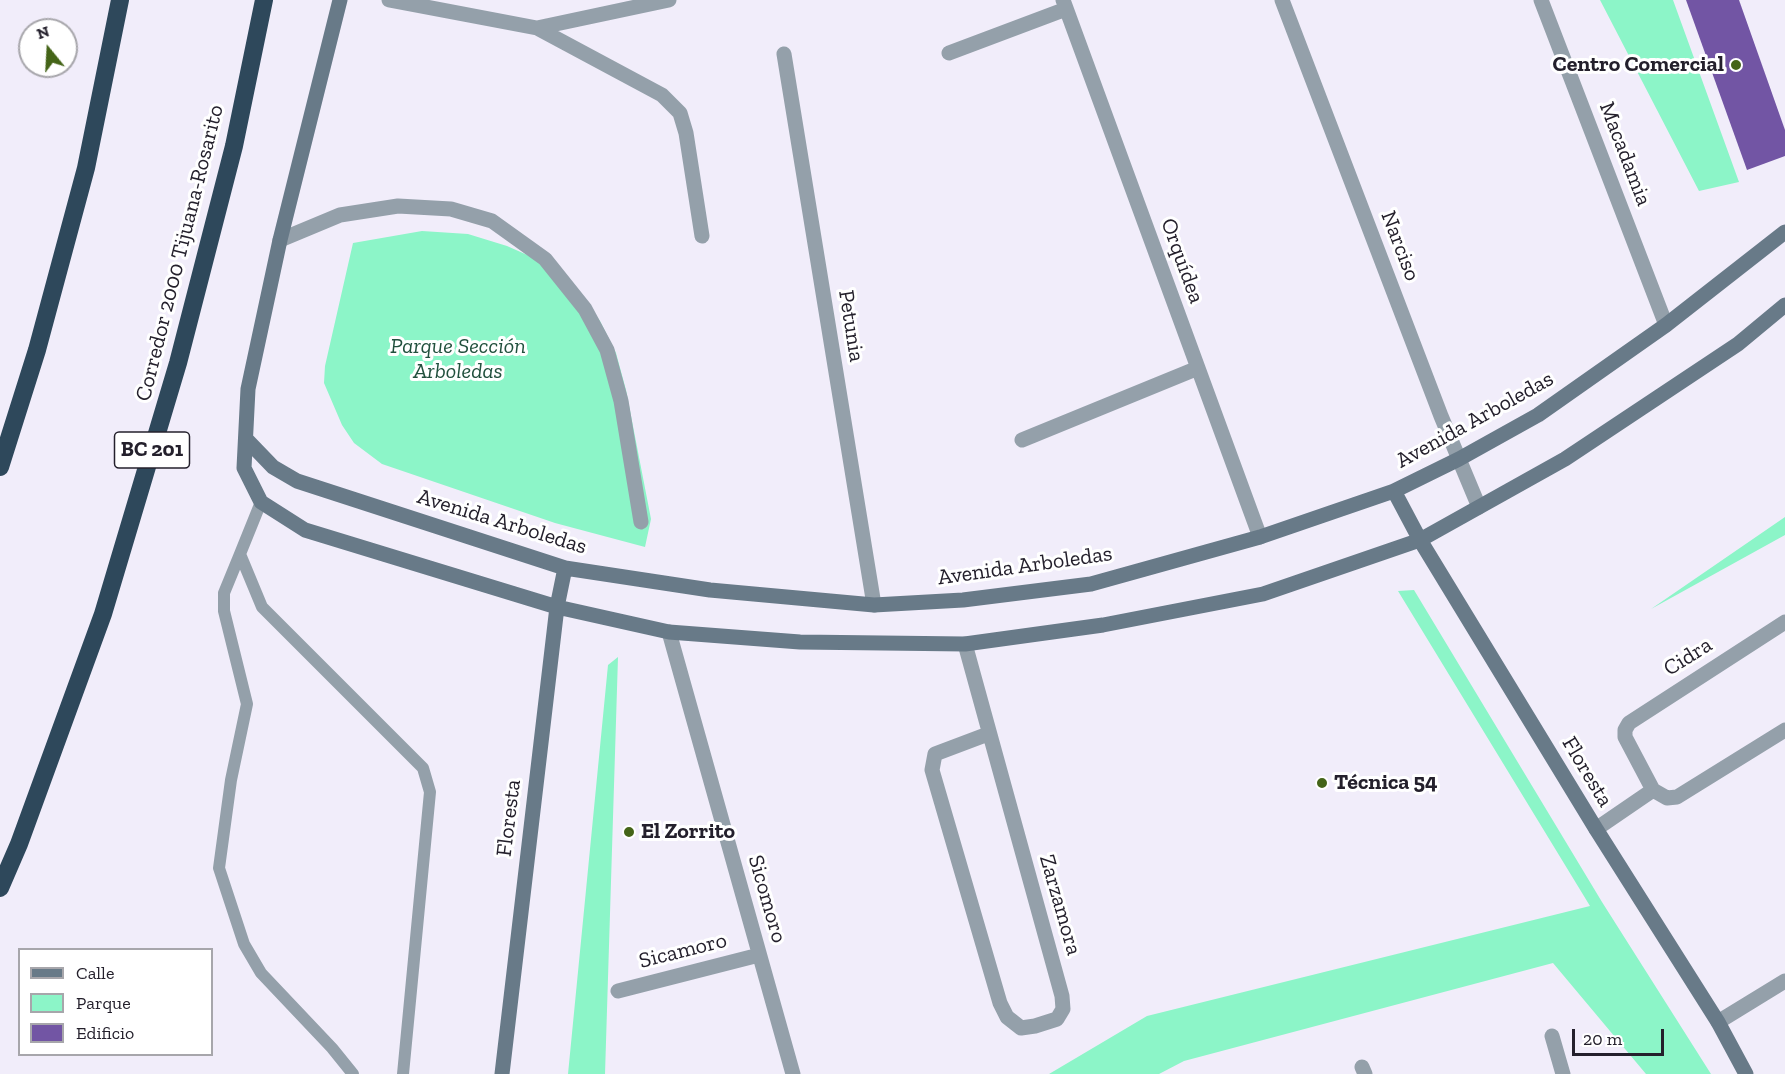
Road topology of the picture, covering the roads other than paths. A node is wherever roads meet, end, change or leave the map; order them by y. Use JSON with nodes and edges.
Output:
{"nodes":[{"id":1,"x":120,"y":0,"type":"edge"},
{"id":2,"x":264,"y":0,"type":"edge"},
{"id":3,"x":340,"y":0,"type":"edge"},
{"id":4,"x":389,"y":0,"type":"edge"},
{"id":5,"x":669,"y":0,"type":"edge"},
{"id":6,"x":1282,"y":0,"type":"edge"},
{"id":7,"x":1541,"y":0,"type":"edge"},
{"id":8,"x":1064,"y":5,"type":"edge"},
{"id":9,"x":537,"y":28,"type":"junction"},
{"id":10,"x":949,"y":53,"type":"dead end"},
{"id":11,"x":784,"y":54,"type":"dead end"},
{"id":12,"x":1785,"y":232,"type":"edge"},
{"id":13,"x":702,"y":236,"type":"dead end"},
{"id":14,"x":280,"y":240,"type":"junction"},
{"id":15,"x":1785,"y":305,"type":"edge"},
{"id":16,"x":1666,"y":325,"type":"junction"},
{"id":17,"x":1198,"y":368,"type":"junction"},
{"id":18,"x":246,"y":439,"type":"junction"},
{"id":19,"x":1022,"y":440,"type":"dead end"},
{"id":20,"x":1459,"y":459,"type":"junction"},
{"id":21,"x":0,"y":467,"type":"edge"},
{"id":22,"x":1394,"y":491,"type":"junction"},
{"id":23,"x":261,"y":502,"type":"junction"},
{"id":24,"x":1479,"y":507,"type":"junction"},
{"id":25,"x":641,"y":522,"type":"dead end"},
{"id":26,"x":1260,"y":537,"type":"junction"},
{"id":27,"x":1420,"y":540,"type":"junction"},
{"id":28,"x":240,"y":554,"type":"junction"},
{"id":29,"x":565,"y":568,"type":"junction"},
{"id":30,"x":874,"y":605,"type":"junction"},
{"id":31,"x":557,"y":607,"type":"junction"},
{"id":32,"x":1785,"y":622,"type":"edge"},
{"id":33,"x":669,"y":632,"type":"junction"},
{"id":34,"x":965,"y":644,"type":"junction"},
{"id":35,"x":1785,"y":730,"type":"edge"},
{"id":36,"x":988,"y":734,"type":"junction"},
{"id":37,"x":1653,"y":790,"type":"junction"},
{"id":38,"x":1596,"y":829,"type":"junction"},
{"id":39,"x":0,"y":888,"type":"edge"},
{"id":40,"x":759,"y":955,"type":"junction"},
{"id":41,"x":1785,"y":981,"type":"edge"},
{"id":42,"x":618,"y":991,"type":"dead end"},
{"id":43,"x":1718,"y":1022,"type":"junction"},
{"id":44,"x":1552,"y":1036,"type":"dead end"},
{"id":45,"x":353,"y":1074,"type":"edge"},
{"id":46,"x":403,"y":1074,"type":"edge"},
{"id":47,"x":502,"y":1074,"type":"edge"},
{"id":48,"x":792,"y":1074,"type":"edge"},
{"id":49,"x":1563,"y":1074,"type":"edge"},
{"id":50,"x":1746,"y":1074,"type":"edge"}],
"edges":[{"from":1,"to":21,"type":"highway"},
{"from":2,"to":39,"type":"highway","name":"Corredor 2000 Tijuana-Rosarito","number":"BC 201"},
{"from":3,"to":14,"type":"street"},
{"from":4,"to":9,"type":"street"},
{"from":5,"to":9,"type":"street"},
{"from":6,"to":20,"type":"street","name":"Narciso"},
{"from":7,"to":16,"type":"street","name":"Macadamia"},
{"from":8,"to":10,"type":"street"},
{"from":8,"to":17,"type":"street","name":"Orquídea"},
{"from":9,"to":13,"type":"street"},
{"from":11,"to":30,"type":"street","name":"Petunia"},
{"from":12,"to":16,"type":"street","name":"Avenida Arboledas"},
{"from":14,"to":18,"type":"street"},
{"from":14,"to":25,"type":"street"},
{"from":15,"to":24,"type":"street"},
{"from":16,"to":20,"type":"street","name":"Avenida Arboledas"},
{"from":17,"to":19,"type":"street"},
{"from":17,"to":26,"type":"street","name":"Orquídea"},
{"from":18,"to":23,"type":"street"},
{"from":18,"to":29,"type":"street","name":"Avenida Arboledas"},
{"from":20,"to":22,"type":"street","name":"Avenida Arboledas"},
{"from":20,"to":24,"type":"street","name":"Narciso"},
{"from":22,"to":26,"type":"street","name":"Avenida Arboledas"},
{"from":22,"to":27,"type":"street","name":"Floresta"},
{"from":23,"to":28,"type":"lane"},
{"from":23,"to":31,"type":"street"},
{"from":24,"to":27,"type":"street"},
{"from":26,"to":30,"type":"street","name":"Avenida Arboledas"},
{"from":27,"to":34,"type":"street"},
{"from":27,"to":38,"type":"street","name":"Floresta"},
{"from":28,"to":45,"type":"lane"},
{"from":28,"to":46,"type":"lane"},
{"from":29,"to":30,"type":"street","name":"Avenida Arboledas"},
{"from":29,"to":31,"type":"street","name":"Floresta"},
{"from":31,"to":33,"type":"street"},
{"from":31,"to":47,"type":"street","name":"Floresta"},
{"from":32,"to":37,"type":"street","name":"Cidra"},
{"from":33,"to":34,"type":"street"},
{"from":33,"to":40,"type":"street","name":"Sicomoro"},
{"from":34,"to":36,"type":"street"},
{"from":35,"to":37,"type":"street"},
{"from":36,"to":36,"type":"street","name":"Zarzamora"},
{"from":37,"to":38,"type":"street"},
{"from":38,"to":43,"type":"street","name":"Floresta"},
{"from":40,"to":42,"type":"street","name":"Sicamoro"},
{"from":40,"to":48,"type":"street","name":"Sicomoro"},
{"from":41,"to":43,"type":"street"},
{"from":43,"to":50,"type":"street","name":"Floresta"},
{"from":44,"to":49,"type":"street"}]}
